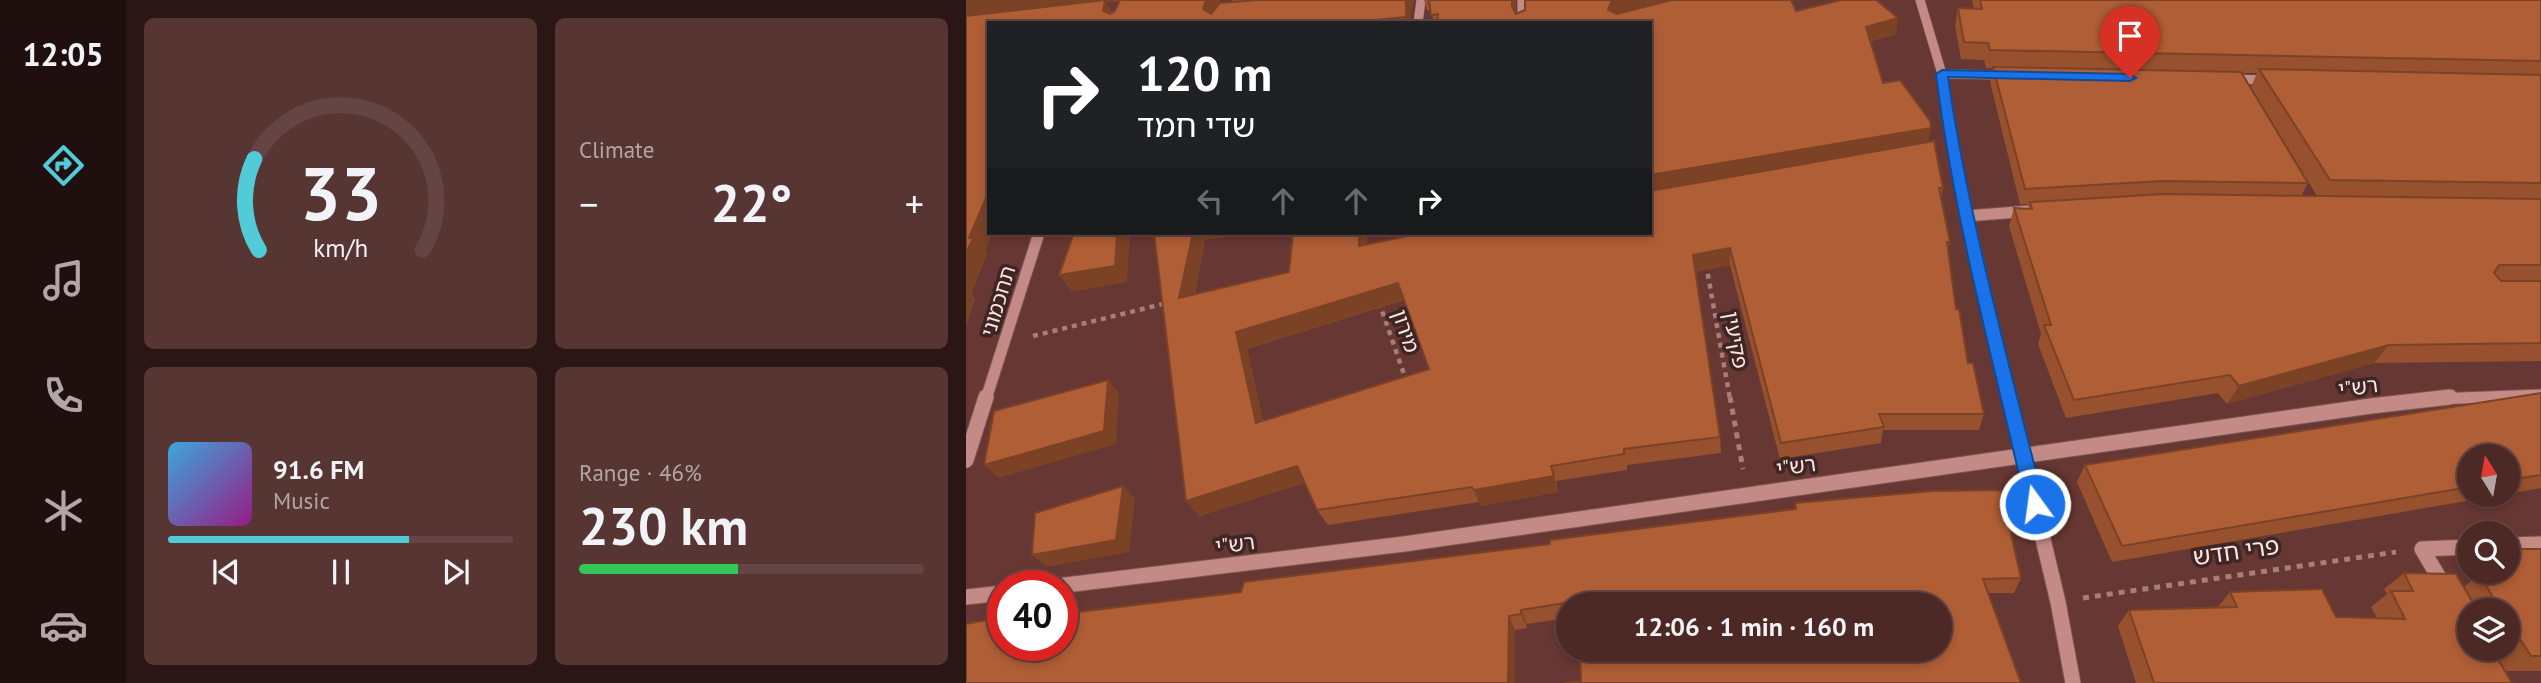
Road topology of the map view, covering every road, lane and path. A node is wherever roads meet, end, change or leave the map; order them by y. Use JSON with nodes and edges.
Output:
{"nodes":[{"id":1,"x":1421,"y":0,"type":"edge"},
{"id":2,"x":1522,"y":0,"type":"edge"},
{"id":3,"x":1920,"y":0,"type":"edge"},
{"id":4,"x":1418,"y":21,"type":"edge"},
{"id":5,"x":1522,"y":21,"type":"edge"},
{"id":6,"x":1942,"y":74,"type":"junction"},
{"id":7,"x":2023,"y":75,"type":"edge"},
{"id":8,"x":2211,"y":79,"type":"edge"},
{"id":9,"x":2238,"y":80,"type":"junction"},
{"id":10,"x":2282,"y":81,"type":"edge"},
{"id":11,"x":2245,"y":91,"type":"edge"},
{"id":12,"x":1952,"y":147,"type":"junction"},
{"id":13,"x":1938,"y":149,"type":"edge"},
{"id":14,"x":2043,"y":210,"type":"edge"},
{"id":15,"x":1966,"y":216,"type":"junction"},
{"id":16,"x":1038,"y":235,"type":"edge"},
{"id":17,"x":1706,"y":261,"type":"edge"},
{"id":18,"x":1376,"y":294,"type":"edge"},
{"id":19,"x":1177,"y":301,"type":"edge"},
{"id":20,"x":1005,"y":343,"type":"junction"},
{"id":21,"x":1407,"y":383,"type":"edge"},
{"id":22,"x":2541,"y":395,"type":"edge"},
{"id":23,"x":2023,"y":454,"type":"junction"},
{"id":24,"x":966,"y":460,"type":"edge"},
{"id":25,"x":1747,"y":494,"type":"junction"},
{"id":26,"x":2541,"y":544,"type":"edge"},
{"id":27,"x":2520,"y":545,"type":"edge"},
{"id":28,"x":2457,"y":548,"type":"edge"},
{"id":29,"x":2421,"y":549,"type":"junction"},
{"id":30,"x":1078,"y":583,"type":"edge"},
{"id":31,"x":2449,"y":594,"type":"edge"},
{"id":32,"x":987,"y":595,"type":"edge"},
{"id":33,"x":966,"y":597,"type":"edge"},
{"id":34,"x":2059,"y":602,"type":"junction"},
{"id":35,"x":2073,"y":683,"type":"edge"}],
"edges":[{"from":1,"to":4,"type":"street"},
{"from":2,"to":5,"type":"street"},
{"from":3,"to":6,"type":"street"},
{"from":6,"to":7,"type":"street"},
{"from":6,"to":12,"type":"street"},
{"from":8,"to":9,"type":"street"},
{"from":9,"to":10,"type":"street"},
{"from":9,"to":11,"type":"street"},
{"from":12,"to":13,"type":"street"},
{"from":12,"to":15,"type":"street"},
{"from":14,"to":15,"type":"street"},
{"from":15,"to":23,"type":"street"},
{"from":16,"to":20,"type":"street","name":"תחכמוני"},
{"from":17,"to":25,"type":"path","name":"פקיעין"},
{"from":18,"to":21,"type":"path","name":"מירון"},
{"from":19,"to":20,"type":"path"},
{"from":20,"to":24,"type":"street","name":"תחכמוני"},
{"from":22,"to":23,"type":"street","name":"רש\"י"},
{"from":23,"to":25,"type":"street","name":"רש\"י"},
{"from":23,"to":34,"type":"street"},
{"from":25,"to":30,"type":"street","name":"רש\"י"},
{"from":26,"to":27,"type":"street"},
{"from":28,"to":29,"type":"street"},
{"from":29,"to":31,"type":"street"},
{"from":29,"to":34,"type":"path","name":"פרי חדש"},
{"from":32,"to":33,"type":"street"},
{"from":34,"to":35,"type":"street"}]}
